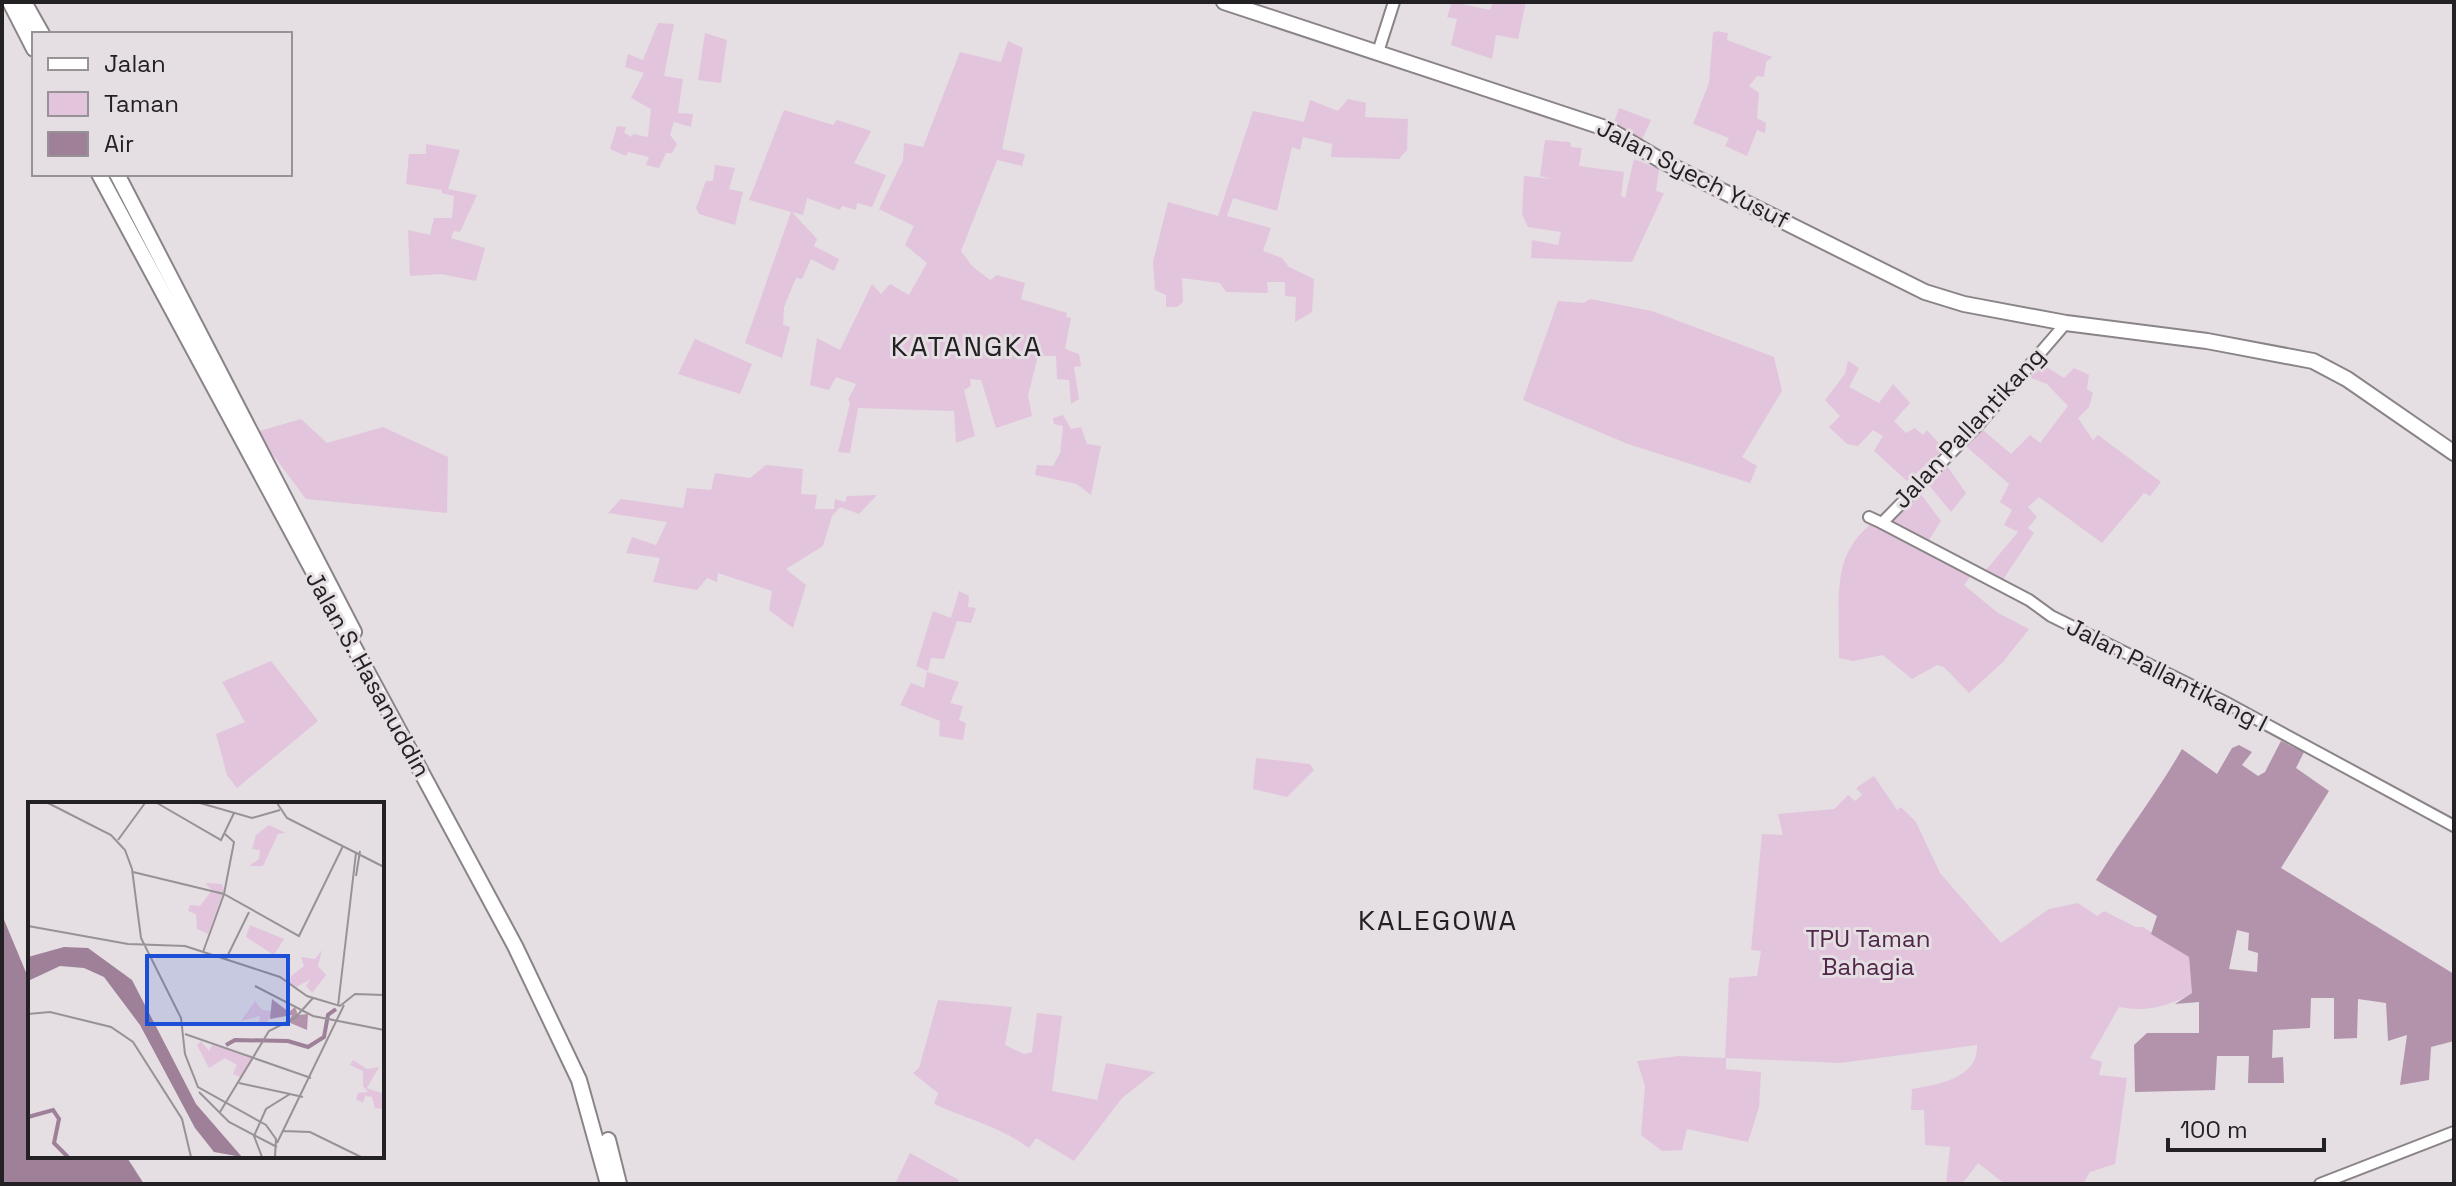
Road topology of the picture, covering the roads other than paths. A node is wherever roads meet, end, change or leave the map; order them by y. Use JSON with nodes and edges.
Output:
{"nodes":[{"id":1,"x":10,"y":2,"type":"edge"},
{"id":2,"x":24,"y":2,"type":"edge"},
{"id":3,"x":1224,"y":2,"type":"edge"},
{"id":4,"x":1394,"y":2,"type":"edge"},
{"id":5,"x":41,"y":32,"type":"edge"},
{"id":6,"x":32,"y":45,"type":"edge"},
{"id":7,"x":1378,"y":52,"type":"junction"},
{"id":8,"x":100,"y":176,"type":"edge"},
{"id":9,"x":118,"y":176,"type":"edge"},
{"id":10,"x":2066,"y":323,"type":"junction"},
{"id":11,"x":2454,"y":453,"type":"edge"},
{"id":12,"x":1869,"y":517,"type":"dead end"},
{"id":13,"x":1882,"y":523,"type":"junction"},
{"id":14,"x":321,"y":580,"type":"junction"},
{"id":15,"x":2454,"y":826,"type":"edge"},
{"id":16,"x":540,"y":995,"type":"junction"},
{"id":17,"x":2454,"y":1132,"type":"edge"},
{"id":18,"x":608,"y":1184,"type":"edge"},
{"id":19,"x":619,"y":1184,"type":"edge"},
{"id":20,"x":2320,"y":1184,"type":"edge"}],
"edges":[{"from":1,"to":6,"type":"main road"},
{"from":2,"to":5,"type":"main road"},
{"from":3,"to":7,"type":"main road","name":"Jalan Syech Yusuf"},
{"from":4,"to":7,"type":"street"},
{"from":7,"to":10,"type":"main road","name":"Jalan Syech Yusuf"},
{"from":8,"to":14,"type":"main road","name":"Jalan S. Hasanuddin"},
{"from":9,"to":14,"type":"main road","name":"Jalan S. Hasanuddin"},
{"from":10,"to":11,"type":"main road","name":"Jalan Syech Yusuf"},
{"from":10,"to":13,"type":"street","name":"Jalan Pallantikang"},
{"from":12,"to":13,"type":"street","name":"Jalan Pallantikang"},
{"from":13,"to":15,"type":"street","name":"Jalan Pallantikang I"},
{"from":14,"to":16,"type":"main road","name":"Jalan S. Hasanuddin"},
{"from":16,"to":18,"type":"main road","name":"Jalan S. Hasanuddin"},
{"from":16,"to":19,"type":"main road","name":"Jalan S. Hasanuddin"},
{"from":17,"to":20,"type":"street"}]}
